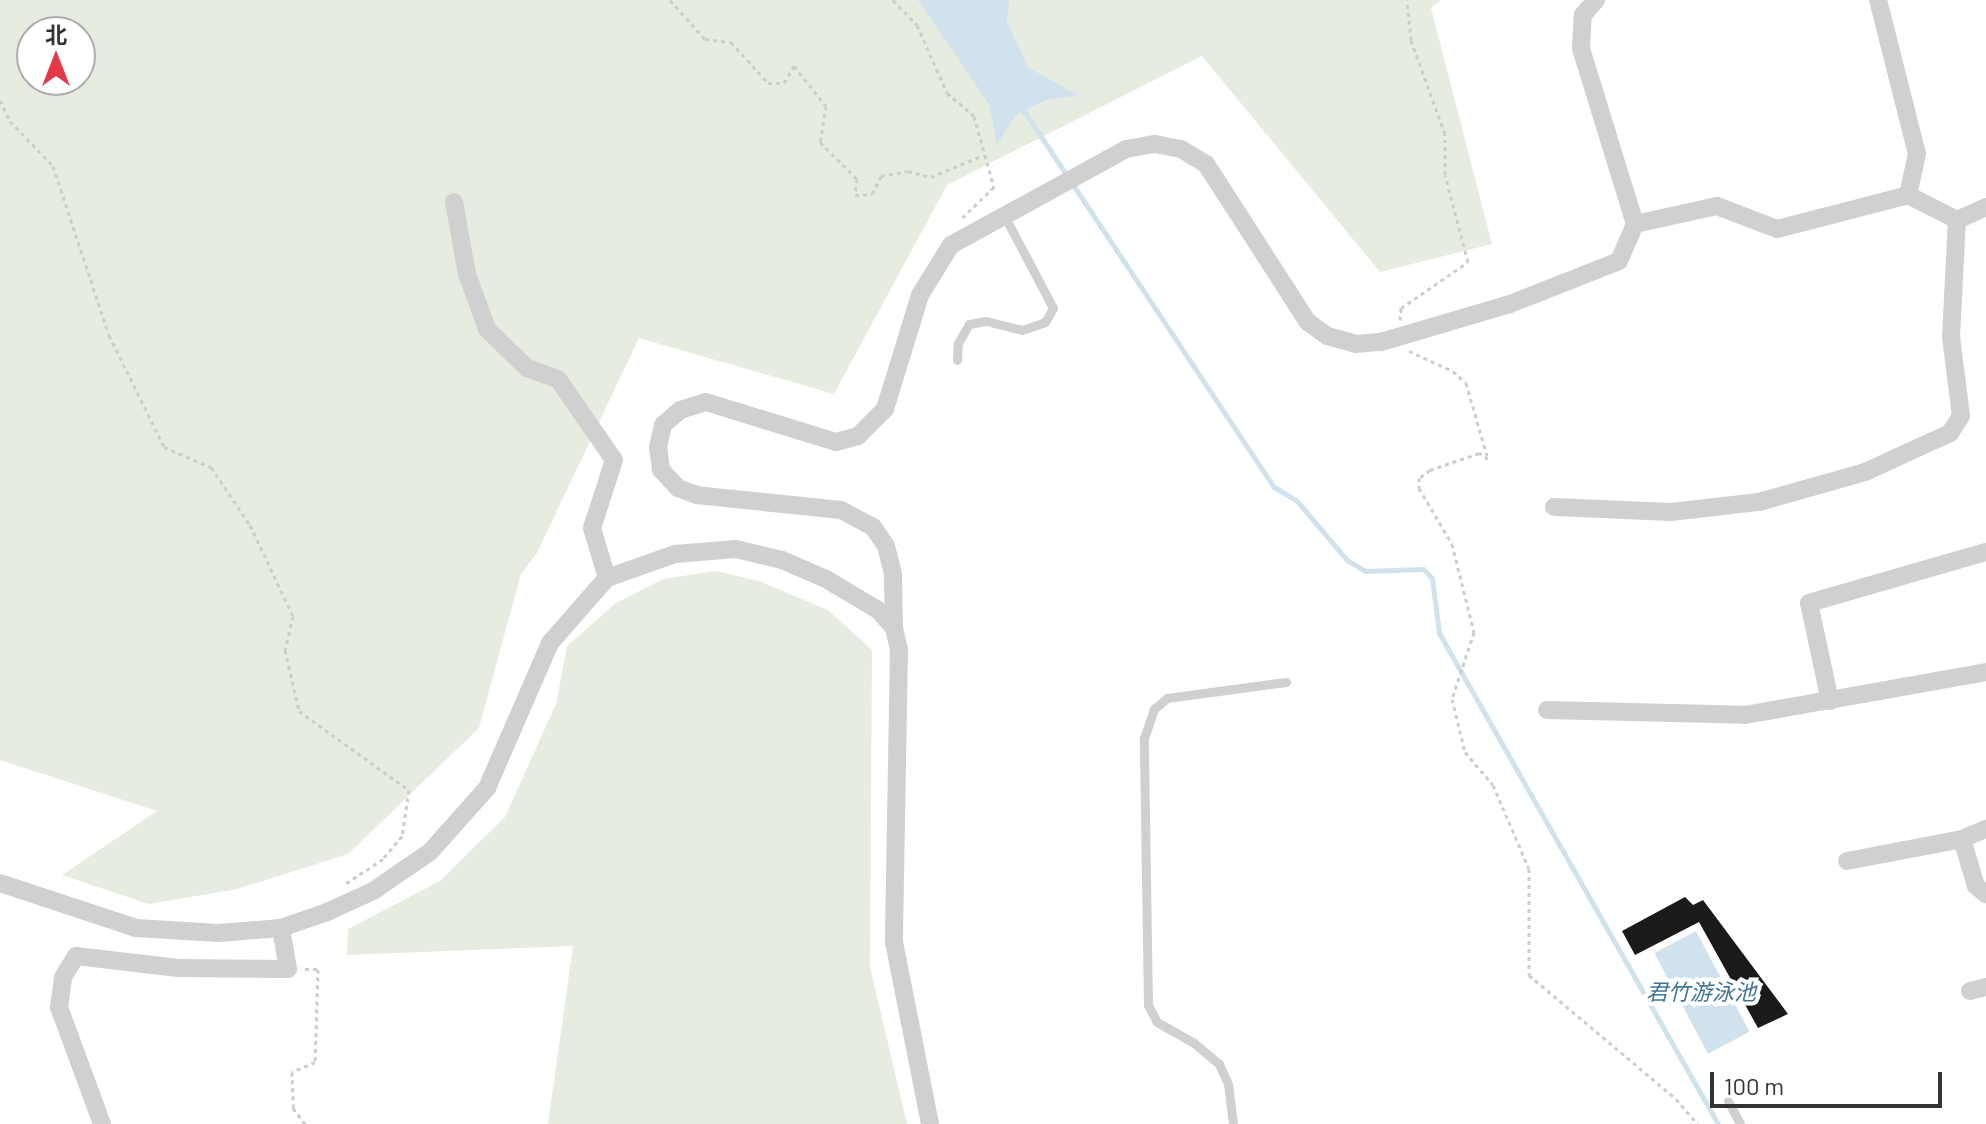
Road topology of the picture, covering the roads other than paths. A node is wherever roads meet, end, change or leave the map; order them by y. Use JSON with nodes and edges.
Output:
{"nodes":[{"id":1,"x":1596,"y":0,"type":"edge"},
{"id":2,"x":1878,"y":0,"type":"edge"},
{"id":3,"x":1908,"y":195,"type":"junction"},
{"id":4,"x":454,"y":202,"type":"dead end"},
{"id":5,"x":1986,"y":207,"type":"edge"},
{"id":6,"x":1003,"y":213,"type":"junction"},
{"id":7,"x":1957,"y":220,"type":"junction"},
{"id":8,"x":1635,"y":224,"type":"junction"},
{"id":9,"x":957,"y":360,"type":"dead end"},
{"id":10,"x":1554,"y":507,"type":"dead end"},
{"id":11,"x":1986,"y":552,"type":"edge"},
{"id":12,"x":607,"y":578,"type":"junction"},
{"id":13,"x":894,"y":628,"type":"junction"},
{"id":14,"x":1986,"y":672,"type":"edge"},
{"id":15,"x":1286,"y":682,"type":"dead end"},
{"id":16,"x":1830,"y":701,"type":"junction"},
{"id":17,"x":1547,"y":710,"type":"dead end"},
{"id":18,"x":1986,"y":829,"type":"edge"},
{"id":19,"x":1962,"y":839,"type":"junction"},
{"id":20,"x":1847,"y":861,"type":"dead end"},
{"id":21,"x":3,"y":882,"type":"edge"},
{"id":22,"x":1986,"y":894,"type":"edge"},
{"id":23,"x":281,"y":928,"type":"junction"},
{"id":24,"x":1728,"y":1101,"type":"dead end"},
{"id":25,"x":102,"y":1124,"type":"edge"},
{"id":26,"x":930,"y":1124,"type":"edge"},
{"id":27,"x":1233,"y":1124,"type":"edge"},
{"id":28,"x":1740,"y":1124,"type":"edge"}],
"edges":[{"from":1,"to":8,"type":"street"},
{"from":2,"to":3,"type":"street"},
{"from":3,"to":7,"type":"street"},
{"from":3,"to":8,"type":"street"},
{"from":4,"to":12,"type":"street"},
{"from":5,"to":7,"type":"street"},
{"from":6,"to":8,"type":"street"},
{"from":6,"to":9,"type":"lane"},
{"from":6,"to":13,"type":"street"},
{"from":7,"to":10,"type":"street"},
{"from":11,"to":16,"type":"street"},
{"from":12,"to":13,"type":"street"},
{"from":12,"to":23,"type":"street"},
{"from":13,"to":26,"type":"street"},
{"from":14,"to":16,"type":"street"},
{"from":15,"to":27,"type":"lane"},
{"from":16,"to":17,"type":"street"},
{"from":18,"to":19,"type":"street"},
{"from":19,"to":20,"type":"street"},
{"from":19,"to":22,"type":"street"},
{"from":21,"to":23,"type":"street"},
{"from":23,"to":25,"type":"street"},
{"from":24,"to":28,"type":"lane"}]}
